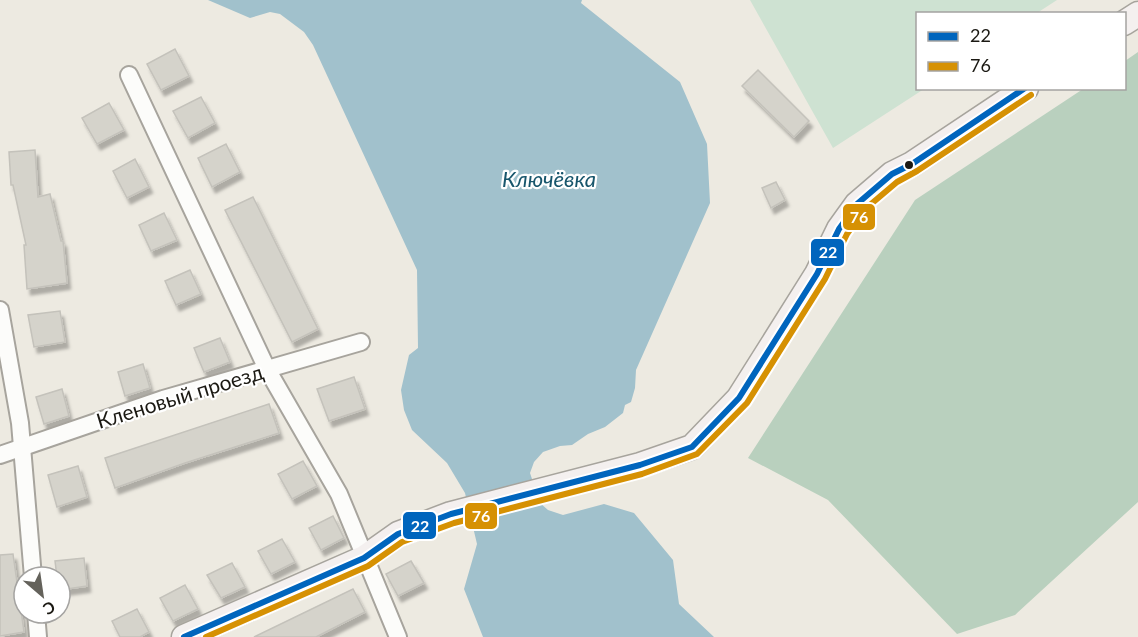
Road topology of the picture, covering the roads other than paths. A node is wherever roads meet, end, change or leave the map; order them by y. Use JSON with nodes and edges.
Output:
{"nodes":[{"id":1,"x":129,"y":75,"type":"dead end"},
{"id":2,"x":1023,"y":90,"type":"edge"},
{"id":3,"x":0,"y":310,"type":"edge"},
{"id":4,"x":361,"y":342,"type":"dead end"},
{"id":5,"x":267,"y":369,"type":"junction"},
{"id":6,"x":22,"y":448,"type":"junction"},
{"id":7,"x":0,"y":455,"type":"edge"},
{"id":8,"x":364,"y":558,"type":"junction"},
{"id":9,"x":32,"y":565,"type":"edge"},
{"id":10,"x":184,"y":637,"type":"edge"},
{"id":11,"x":398,"y":637,"type":"edge"}],
"edges":[{"from":1,"to":5,"type":"street"},
{"from":2,"to":8,"type":"street"},
{"from":3,"to":6,"type":"street"},
{"from":4,"to":5,"type":"street","name":"Кленовый проезд"},
{"from":5,"to":6,"type":"street","name":"Кленовый проезд"},
{"from":5,"to":8,"type":"street"},
{"from":6,"to":7,"type":"street","name":"Кленовый проезд"},
{"from":6,"to":9,"type":"street"},
{"from":8,"to":10,"type":"street"},
{"from":8,"to":11,"type":"street"}]}
